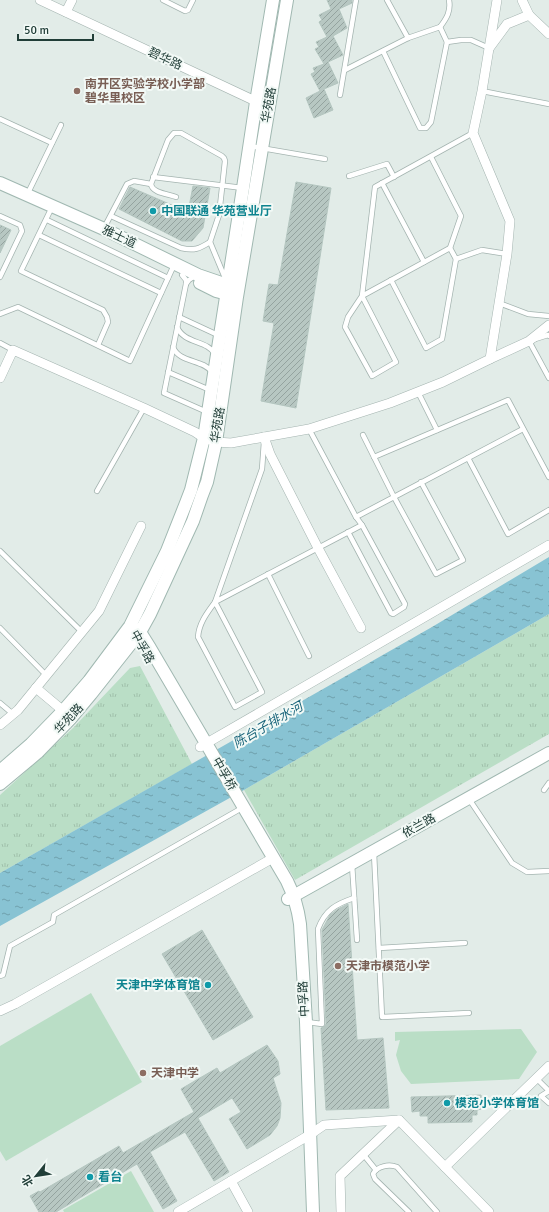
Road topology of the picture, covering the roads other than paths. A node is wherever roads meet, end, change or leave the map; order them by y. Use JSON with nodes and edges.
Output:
{"nodes":[{"id":1,"x":40,"y":0,"type":"edge"},
{"id":2,"x":72,"y":0,"type":"edge"},
{"id":3,"x":163,"y":0,"type":"edge"},
{"id":4,"x":193,"y":0,"type":"edge"},
{"id":5,"x":273,"y":0,"type":"edge"},
{"id":6,"x":287,"y":0,"type":"edge"},
{"id":7,"x":356,"y":0,"type":"edge"},
{"id":8,"x":387,"y":0,"type":"edge"},
{"id":9,"x":448,"y":0,"type":"edge"},
{"id":10,"x":497,"y":0,"type":"edge"},
{"id":11,"x":522,"y":0,"type":"edge"},
{"id":12,"x":66,"y":12,"type":"junction"},
{"id":13,"x":529,"y":15,"type":"junction"},
{"id":14,"x":440,"y":27,"type":"junction"},
{"id":15,"x":548,"y":32,"type":"edge"},
{"id":16,"x":408,"y":38,"type":"junction"},
{"id":17,"x":447,"y":42,"type":"junction"},
{"id":18,"x":489,"y":48,"type":"junction"},
{"id":19,"x":383,"y":51,"type":"junction"},
{"id":20,"x":345,"y":70,"type":"junction"},
{"id":21,"x":482,"y":91,"type":"junction"},
{"id":22,"x":340,"y":95,"type":"dead end"},
{"id":23,"x":256,"y":102,"type":"junction"},
{"id":24,"x":549,"y":104,"type":"edge"},
{"id":25,"x":268,"y":107,"type":"junction"},
{"id":26,"x":0,"y":119,"type":"edge"},
{"id":27,"x":61,"y":125,"type":"dead end"},
{"id":28,"x":473,"y":133,"type":"junction"},
{"id":29,"x":52,"y":143,"type":"junction"},
{"id":30,"x":250,"y":146,"type":"junction"},
{"id":31,"x":262,"y":147,"type":"junction"},
{"id":32,"x":431,"y":157,"type":"junction"},
{"id":33,"x":325,"y":159,"type":"dead end"},
{"id":34,"x":350,"y":176,"type":"dead end"},
{"id":35,"x":154,"y":177,"type":"junction"},
{"id":36,"x":394,"y":177,"type":"junction"},
{"id":37,"x":382,"y":183,"type":"junction"},
{"id":38,"x":151,"y":184,"type":"junction"},
{"id":39,"x":1,"y":186,"type":"edge"},
{"id":40,"x":222,"y":186,"type":"junction"},
{"id":41,"x":244,"y":188,"type":"junction"},
{"id":42,"x":27,"y":195,"type":"junction"},
{"id":43,"x":176,"y":197,"type":"dead end"},
{"id":44,"x":50,"y":212,"type":"junction"},
{"id":45,"x":0,"y":216,"type":"edge"},
{"id":46,"x":111,"y":216,"type":"junction"},
{"id":47,"x":104,"y":229,"type":"junction"},
{"id":48,"x":39,"y":235,"type":"junction"},
{"id":49,"x":210,"y":242,"type":"junction"},
{"id":50,"x":450,"y":248,"type":"junction"},
{"id":51,"x":507,"y":254,"type":"junction"},
{"id":52,"x":456,"y":259,"type":"junction"},
{"id":53,"x":424,"y":262,"type":"junction"},
{"id":54,"x":182,"y":275,"type":"junction"},
{"id":55,"x":0,"y":277,"type":"edge"},
{"id":56,"x":391,"y":280,"type":"junction"},
{"id":57,"x":214,"y":285,"type":"junction"},
{"id":58,"x":231,"y":292,"type":"junction"},
{"id":59,"x":161,"y":293,"type":"junction"},
{"id":60,"x":362,"y":296,"type":"junction"},
{"id":61,"x":499,"y":303,"type":"junction"},
{"id":62,"x":0,"y":314,"type":"edge"},
{"id":63,"x":229,"y":314,"type":"junction"},
{"id":64,"x":549,"y":316,"type":"edge"},
{"id":65,"x":179,"y":317,"type":"junction"},
{"id":66,"x":549,"y":325,"type":"edge"},
{"id":67,"x":177,"y":327,"type":"junction"},
{"id":68,"x":220,"y":336,"type":"junction"},
{"id":69,"x":549,"y":336,"type":"edge"},
{"id":70,"x":529,"y":341,"type":"junction"},
{"id":71,"x":0,"y":344,"type":"edge"},
{"id":72,"x":98,"y":345,"type":"junction"},
{"id":73,"x":173,"y":347,"type":"junction"},
{"id":74,"x":13,"y":350,"type":"junction"},
{"id":75,"x":216,"y":357,"type":"junction"},
{"id":76,"x":490,"y":359,"type":"junction"},
{"id":77,"x":168,"y":372,"type":"junction"},
{"id":78,"x":214,"y":376,"type":"junction"},
{"id":79,"x":0,"y":378,"type":"edge"},
{"id":80,"x":549,"y":378,"type":"edge"},
{"id":81,"x":212,"y":391,"type":"junction"},
{"id":82,"x":418,"y":392,"type":"junction"},
{"id":83,"x":144,"y":408,"type":"junction"},
{"id":84,"x":208,"y":412,"type":"junction"},
{"id":85,"x":309,"y":429,"type":"junction"},
{"id":86,"x":523,"y":429,"type":"junction"},
{"id":87,"x":437,"y":430,"type":"junction"},
{"id":88,"x":363,"y":435,"type":"dead end"},
{"id":89,"x":264,"y":437,"type":"junction"},
{"id":90,"x":204,"y":438,"type":"junction"},
{"id":91,"x":216,"y":442,"type":"junction"},
{"id":92,"x":374,"y":457,"type":"junction"},
{"id":93,"x":468,"y":458,"type":"junction"},
{"id":94,"x":549,"y":477,"type":"edge"},
{"id":95,"x":421,"y":482,"type":"junction"},
{"id":96,"x":97,"y":491,"type":"dead end"},
{"id":97,"x":394,"y":497,"type":"junction"},
{"id":98,"x":549,"y":510,"type":"edge"},
{"id":99,"x":356,"y":517,"type":"junction"},
{"id":100,"x":362,"y":525,"type":"junction"},
{"id":101,"x":141,"y":526,"type":"dead end"},
{"id":102,"x":348,"y":532,"type":"junction"},
{"id":103,"x":549,"y":546,"type":"edge"},
{"id":104,"x":318,"y":548,"type":"junction"},
{"id":105,"x":0,"y":551,"type":"edge"},
{"id":106,"x":268,"y":574,"type":"junction"},
{"id":107,"x":215,"y":602,"type":"junction"},
{"id":108,"x":145,"y":610,"type":"junction"},
{"id":109,"x":0,"y":628,"type":"edge"},
{"id":110,"x":360,"y":628,"type":"dead end"},
{"id":111,"x":82,"y":632,"type":"junction"},
{"id":112,"x":137,"y":633,"type":"junction"},
{"id":113,"x":147,"y":650,"type":"junction"},
{"id":114,"x":309,"y":656,"type":"dead end"},
{"id":115,"x":46,"y":675,"type":"junction"},
{"id":116,"x":36,"y":688,"type":"junction"},
{"id":117,"x":0,"y":703,"type":"edge"},
{"id":118,"x":13,"y":714,"type":"junction"},
{"id":119,"x":67,"y":714,"type":"junction"},
{"id":120,"x":0,"y":725,"type":"edge"},
{"id":121,"x":204,"y":747,"type":"junction"},
{"id":122,"x":549,"y":753,"type":"edge"},
{"id":123,"x":0,"y":771,"type":"edge"},
{"id":124,"x":549,"y":783,"type":"edge"},
{"id":125,"x":0,"y":784,"type":"edge"},
{"id":126,"x":544,"y":790,"type":"dead end"},
{"id":127,"x":468,"y":798,"type":"junction"},
{"id":128,"x":239,"y":806,"type":"junction"},
{"id":129,"x":374,"y":851,"type":"junction"},
{"id":130,"x":271,"y":859,"type":"junction"},
{"id":131,"x":352,"y":864,"type":"junction"},
{"id":132,"x":549,"y":871,"type":"edge"},
{"id":133,"x":291,"y":898,"type":"junction"},
{"id":134,"x":354,"y":898,"type":"junction"},
{"id":135,"x":357,"y":940,"type":"dead end"},
{"id":136,"x":465,"y":943,"type":"dead end"},
{"id":137,"x":379,"y":948,"type":"junction"},
{"id":138,"x":0,"y":976,"type":"edge"},
{"id":139,"x":0,"y":1011,"type":"edge"},
{"id":140,"x":469,"y":1013,"type":"dead end"},
{"id":141,"x":306,"y":1022,"type":"junction"},
{"id":142,"x":549,"y":1066,"type":"edge"},
{"id":143,"x":536,"y":1078,"type":"junction"},
{"id":144,"x":549,"y":1091,"type":"edge"},
{"id":145,"x":549,"y":1104,"type":"edge"},
{"id":146,"x":400,"y":1120,"type":"junction"},
{"id":147,"x":308,"y":1136,"type":"junction"},
{"id":148,"x":363,"y":1154,"type":"junction"},
{"id":149,"x":445,"y":1167,"type":"junction"},
{"id":150,"x":376,"y":1170,"type":"junction"},
{"id":151,"x":231,"y":1181,"type":"junction"},
{"id":152,"x":178,"y":1212,"type":"edge"},
{"id":153,"x":248,"y":1212,"type":"edge"},
{"id":154,"x":310,"y":1212,"type":"edge"},
{"id":155,"x":313,"y":1212,"type":"edge"},
{"id":156,"x":341,"y":1212,"type":"edge"},
{"id":157,"x":409,"y":1212,"type":"edge"},
{"id":158,"x":438,"y":1212,"type":"edge"},
{"id":159,"x":489,"y":1212,"type":"edge"}],
"edges":[{"from":1,"to":12,"type":"street","name":"碧华路"},
{"from":2,"to":12,"type":"street"},
{"from":3,"to":4,"type":"lane"},
{"from":5,"to":23,"type":"main road","name":"华苑路"},
{"from":6,"to":25,"type":"main road","name":"华苑路"},
{"from":7,"to":20,"type":"lane"},
{"from":8,"to":16,"type":"lane"},
{"from":9,"to":14,"type":"lane"},
{"from":10,"to":18,"type":"street"},
{"from":11,"to":13,"type":"street"},
{"from":12,"to":23,"type":"street","name":"碧华路"},
{"from":13,"to":15,"type":"street"},
{"from":13,"to":18,"type":"street"},
{"from":14,"to":16,"type":"lane"},
{"from":14,"to":17,"type":"lane"},
{"from":16,"to":19,"type":"lane"},
{"from":17,"to":18,"type":"lane"},
{"from":17,"to":19,"type":"lane"},
{"from":18,"to":21,"type":"street"},
{"from":19,"to":20,"type":"lane"},
{"from":20,"to":22,"type":"lane"},
{"from":21,"to":24,"type":"lane"},
{"from":21,"to":28,"type":"street"},
{"from":23,"to":25,"type":"street","name":"碧华路"},
{"from":23,"to":30,"type":"main road","name":"华苑路"},
{"from":25,"to":31,"type":"main road","name":"华苑路"},
{"from":26,"to":29,"type":"lane"},
{"from":27,"to":29,"type":"lane"},
{"from":28,"to":32,"type":"lane"},
{"from":28,"to":51,"type":"street"},
{"from":29,"to":42,"type":"lane"},
{"from":30,"to":31,"type":"lane"},
{"from":30,"to":41,"type":"main road","name":"华苑路"},
{"from":31,"to":33,"type":"lane"},
{"from":31,"to":58,"type":"main road","name":"华苑路"},
{"from":32,"to":36,"type":"lane"},
{"from":32,"to":50,"type":"lane"},
{"from":34,"to":36,"type":"lane"},
{"from":35,"to":38,"type":"lane"},
{"from":35,"to":40,"type":"lane"},
{"from":35,"to":40,"type":"lane"},
{"from":36,"to":37,"type":"lane"},
{"from":37,"to":53,"type":"lane"},
{"from":37,"to":60,"type":"lane"},
{"from":38,"to":43,"type":"lane"},
{"from":38,"to":46,"type":"lane"},
{"from":39,"to":42,"type":"main road","name":"雅士道"},
{"from":39,"to":44,"type":"main road","name":"雅士道"},
{"from":40,"to":41,"type":"lane"},
{"from":40,"to":49,"type":"lane"},
{"from":41,"to":58,"type":"main road","name":"华苑路"},
{"from":42,"to":44,"type":"main road","name":"雅士道"},
{"from":44,"to":47,"type":"main road","name":"雅士道"},
{"from":44,"to":48,"type":"lane"},
{"from":44,"to":54,"type":"main road","name":"雅士道"},
{"from":45,"to":55,"type":"lane"},
{"from":46,"to":47,"type":"lane"},
{"from":46,"to":49,"type":"lane"},
{"from":47,"to":54,"type":"main road","name":"雅士道"},
{"from":48,"to":59,"type":"lane"},
{"from":48,"to":72,"type":"lane"},
{"from":49,"to":58,"type":"lane"},
{"from":50,"to":52,"type":"lane"},
{"from":50,"to":53,"type":"lane"},
{"from":51,"to":52,"type":"lane"},
{"from":51,"to":61,"type":"street"},
{"from":52,"to":56,"type":"lane"},
{"from":53,"to":56,"type":"lane"},
{"from":54,"to":57,"type":"main road","name":"雅士道"},
{"from":54,"to":59,"type":"lane"},
{"from":54,"to":65,"type":"lane"},
{"from":56,"to":60,"type":"lane"},
{"from":57,"to":58,"type":"main road","name":"雅士道"},
{"from":57,"to":63,"type":"main road"},
{"from":58,"to":63,"type":"main road","name":"华苑路"},
{"from":59,"to":72,"type":"lane"},
{"from":60,"to":60,"type":"lane"},
{"from":61,"to":64,"type":"lane"},
{"from":61,"to":76,"type":"street"},
{"from":62,"to":72,"type":"lane"},
{"from":63,"to":68,"type":"main road","name":"华苑路"},
{"from":63,"to":91,"type":"main road","name":"华苑路"},
{"from":65,"to":67,"type":"lane"},
{"from":65,"to":68,"type":"lane"},
{"from":66,"to":70,"type":"street"},
{"from":67,"to":73,"type":"lane"},
{"from":67,"to":75,"type":"lane"},
{"from":68,"to":75,"type":"main road","name":"华苑路"},
{"from":69,"to":70,"type":"lane"},
{"from":70,"to":76,"type":"street"},
{"from":70,"to":80,"type":"lane"},
{"from":71,"to":74,"type":"lane"},
{"from":73,"to":77,"type":"lane"},
{"from":73,"to":78,"type":"lane"},
{"from":74,"to":79,"type":"street"},
{"from":74,"to":83,"type":"street"},
{"from":75,"to":78,"type":"main road","name":"华苑路"},
{"from":76,"to":82,"type":"street"},
{"from":77,"to":81,"type":"lane"},
{"from":77,"to":84,"type":"lane"},
{"from":78,"to":81,"type":"main road","name":"华苑路"},
{"from":81,"to":84,"type":"main road","name":"华苑路"},
{"from":82,"to":85,"type":"street"},
{"from":82,"to":87,"type":"lane"},
{"from":83,"to":90,"type":"street"},
{"from":83,"to":96,"type":"lane"},
{"from":84,"to":90,"type":"main road","name":"华苑路"},
{"from":85,"to":89,"type":"street"},
{"from":85,"to":99,"type":"lane"},
{"from":86,"to":87,"type":"lane"},
{"from":86,"to":93,"type":"lane"},
{"from":86,"to":94,"type":"lane"},
{"from":87,"to":92,"type":"lane"},
{"from":88,"to":92,"type":"lane"},
{"from":89,"to":91,"type":"street"},
{"from":89,"to":104,"type":"street"},
{"from":89,"to":107,"type":"lane"},
{"from":90,"to":91,"type":"street"},
{"from":90,"to":108,"type":"main road","name":"华苑路"},
{"from":91,"to":108,"type":"main road","name":"华苑路"},
{"from":92,"to":97,"type":"lane"},
{"from":93,"to":95,"type":"lane"},
{"from":93,"to":98,"type":"lane"},
{"from":95,"to":97,"type":"lane"},
{"from":95,"to":97,"type":"lane"},
{"from":97,"to":99,"type":"lane"},
{"from":99,"to":100,"type":"lane"},
{"from":100,"to":102,"type":"lane"},
{"from":100,"to":102,"type":"lane"},
{"from":101,"to":111,"type":"street"},
{"from":102,"to":104,"type":"lane"},
{"from":103,"to":121,"type":"street"},
{"from":104,"to":106,"type":"lane"},
{"from":104,"to":110,"type":"street"},
{"from":105,"to":111,"type":"lane"},
{"from":106,"to":107,"type":"lane"},
{"from":106,"to":114,"type":"lane"},
{"from":107,"to":107,"type":"lane"},
{"from":108,"to":112,"type":"main road","name":"华苑路"},
{"from":108,"to":113,"type":"main road"},
{"from":109,"to":115,"type":"lane"},
{"from":111,"to":115,"type":"street"},
{"from":112,"to":113,"type":"main road","name":"中孚路"},
{"from":112,"to":119,"type":"main road","name":"华苑路"},
{"from":112,"to":119,"type":"main road","name":"华苑路"},
{"from":113,"to":121,"type":"main road","name":"中孚路"},
{"from":115,"to":116,"type":"street"},
{"from":116,"to":118,"type":"street"},
{"from":116,"to":119,"type":"street"},
{"from":117,"to":118,"type":"lane"},
{"from":118,"to":120,"type":"street"},
{"from":119,"to":123,"type":"main road","name":"华苑路"},
{"from":119,"to":125,"type":"main road","name":"华苑路"},
{"from":121,"to":128,"type":"main road","name":"中孚桥"},
{"from":122,"to":127,"type":"main road","name":"依兰路"},
{"from":124,"to":126,"type":"lane"},
{"from":127,"to":129,"type":"main road","name":"依兰路"},
{"from":127,"to":132,"type":"lane"},
{"from":128,"to":130,"type":"main road","name":"中孚路"},
{"from":128,"to":138,"type":"lane"},
{"from":129,"to":131,"type":"main road","name":"依兰路"},
{"from":129,"to":137,"type":"lane"},
{"from":130,"to":133,"type":"main road","name":"中孚路"},
{"from":130,"to":139,"type":"street"},
{"from":131,"to":133,"type":"main road","name":"依兰路"},
{"from":131,"to":134,"type":"lane"},
{"from":133,"to":141,"type":"main road","name":"中孚路"},
{"from":133,"to":147,"type":"main road","name":"中孚路"},
{"from":134,"to":135,"type":"lane"},
{"from":134,"to":141,"type":"lane"},
{"from":136,"to":137,"type":"lane"},
{"from":137,"to":140,"type":"lane"},
{"from":141,"to":147,"type":"main road","name":"中孚路"},
{"from":142,"to":143,"type":"street"},
{"from":143,"to":144,"type":"lane"},
{"from":143,"to":149,"type":"street"},
{"from":144,"to":145,"type":"lane"},
{"from":146,"to":147,"type":"street"},
{"from":146,"to":148,"type":"street"},
{"from":146,"to":149,"type":"street"},
{"from":147,"to":151,"type":"street"},
{"from":147,"to":154,"type":"main road","name":"中孚路"},
{"from":147,"to":155,"type":"main road","name":"中孚路"},
{"from":148,"to":150,"type":"lane"},
{"from":148,"to":156,"type":"street"},
{"from":149,"to":159,"type":"street"},
{"from":150,"to":157,"type":"lane"},
{"from":150,"to":158,"type":"lane"},
{"from":151,"to":152,"type":"street"},
{"from":151,"to":153,"type":"street"}]}
